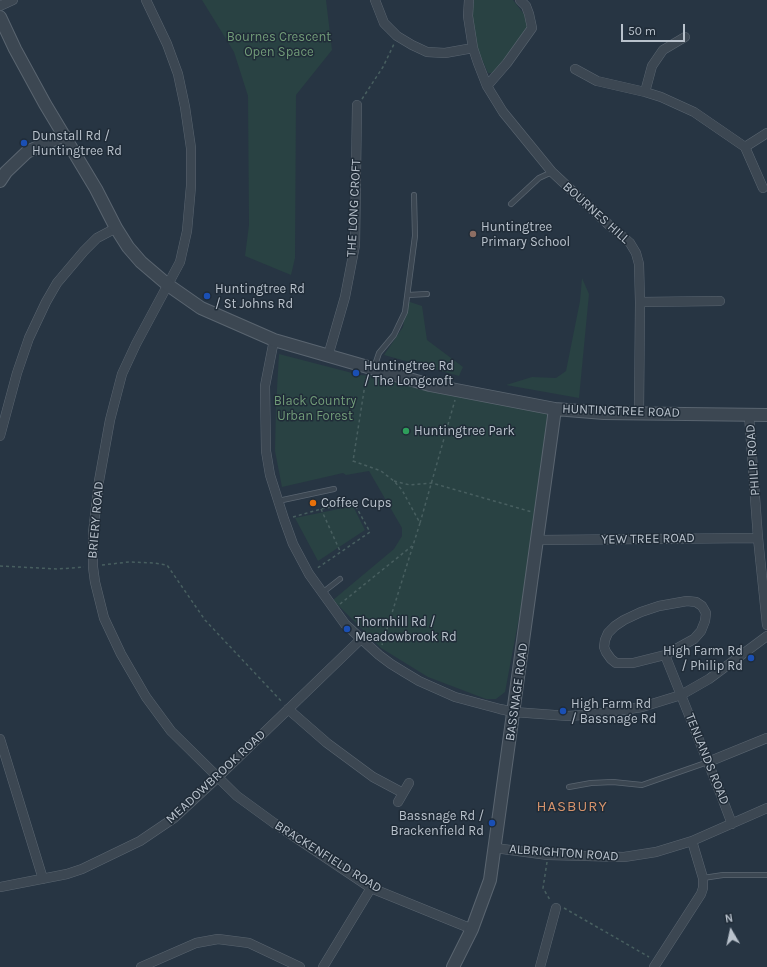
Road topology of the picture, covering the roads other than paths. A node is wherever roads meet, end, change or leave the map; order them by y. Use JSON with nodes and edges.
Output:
{"nodes":[{"id":1,"x":13,"y":0,"type":"edge"},
{"id":2,"x":146,"y":0,"type":"edge"},
{"id":3,"x":375,"y":0,"type":"edge"},
{"id":4,"x":469,"y":0,"type":"edge"},
{"id":5,"x":520,"y":0,"type":"edge"},
{"id":6,"x":0,"y":6,"type":"edge"},
{"id":7,"x":0,"y":17,"type":"edge"},
{"id":8,"x":685,"y":37,"type":"dead end"},
{"id":9,"x":473,"y":48,"type":"junction"},
{"id":10,"x":575,"y":69,"type":"dead end"},
{"id":11,"x":487,"y":86,"type":"junction"},
{"id":12,"x":645,"y":92,"type":"junction"},
{"id":13,"x":357,"y":105,"type":"road end"},
{"id":14,"x":767,"y":133,"type":"edge"},
{"id":15,"x":64,"y":135,"type":"junction"},
{"id":16,"x":745,"y":147,"type":"junction"},
{"id":17,"x":552,"y":172,"type":"junction"},
{"id":18,"x":0,"y":181,"type":"edge"},
{"id":19,"x":763,"y":188,"type":"dead end"},
{"id":20,"x":414,"y":195,"type":"dead end"},
{"id":21,"x":511,"y":204,"type":"dead end"},
{"id":22,"x":116,"y":228,"type":"junction"},
{"id":23,"x":168,"y":285,"type":"junction"},
{"id":24,"x":426,"y":294,"type":"dead end"},
{"id":25,"x":408,"y":295,"type":"junction"},
{"id":26,"x":720,"y":301,"type":"dead end"},
{"id":27,"x":640,"y":302,"type":"junction"},
{"id":28,"x":274,"y":340,"type":"junction"},
{"id":29,"x":328,"y":356,"type":"junction"},
{"id":30,"x":371,"y":368,"type":"junction"},
{"id":31,"x":555,"y":409,"type":"junction"},
{"id":32,"x":638,"y":413,"type":"junction"},
{"id":33,"x":749,"y":415,"type":"junction"},
{"id":34,"x":767,"y":415,"type":"edge"},
{"id":35,"x":0,"y":436,"type":"edge"},
{"id":36,"x":334,"y":489,"type":"dead end"},
{"id":37,"x":278,"y":501,"type":"junction"},
{"id":38,"x":758,"y":538,"type":"junction"},
{"id":39,"x":538,"y":540,"type":"junction"},
{"id":40,"x":340,"y":579,"type":"dead end"},
{"id":41,"x":322,"y":593,"type":"junction"},
{"id":42,"x":767,"y":625,"type":"edge"},
{"id":43,"x":767,"y":636,"type":"edge"},
{"id":44,"x":361,"y":639,"type":"junction"},
{"id":45,"x":665,"y":655,"type":"junction"},
{"id":46,"x":681,"y":695,"type":"junction"},
{"id":47,"x":288,"y":709,"type":"junction"},
{"id":48,"x":514,"y":712,"type":"junction"},
{"id":49,"x":767,"y":738,"type":"edge"},
{"id":50,"x":0,"y":739,"type":"edge"},
{"id":51,"x":708,"y":762,"type":"junction"},
{"id":52,"x":217,"y":778,"type":"junction"},
{"id":53,"x":409,"y":783,"type":"dead end"},
{"id":54,"x":568,"y":787,"type":"dead end"},
{"id":55,"x":403,"y":793,"type":"junction"},
{"id":56,"x":398,"y":802,"type":"dead end"},
{"id":57,"x":767,"y":808,"type":"edge"},
{"id":58,"x":732,"y":824,"type":"junction"},
{"id":59,"x":692,"y":841,"type":"junction"},
{"id":60,"x":495,"y":848,"type":"junction"},
{"id":61,"x":767,"y":875,"type":"edge"},
{"id":62,"x":703,"y":878,"type":"junction"},
{"id":63,"x":44,"y":879,"type":"junction"},
{"id":64,"x":0,"y":887,"type":"edge"},
{"id":65,"x":371,"y":888,"type":"junction"},
{"id":66,"x":559,"y":908,"type":"road end"},
{"id":67,"x":472,"y":929,"type":"junction"},
{"id":68,"x":655,"y":964,"type":"edge"},
{"id":69,"x":140,"y":967,"type":"edge"},
{"id":70,"x":300,"y":967,"type":"edge"},
{"id":71,"x":323,"y":967,"type":"edge"},
{"id":72,"x":453,"y":967,"type":"edge"},
{"id":73,"x":540,"y":967,"type":"edge"}],
"edges":[{"from":1,"to":6,"type":"street"},
{"from":2,"to":23,"type":"street","name":"BRIERY ROAD"},
{"from":3,"to":9,"type":"street"},
{"from":4,"to":9,"type":"street","name":"BOURNES HILL"},
{"from":5,"to":11,"type":"street"},
{"from":7,"to":15,"type":"street","name":"HUNTINGTREE ROAD"},
{"from":8,"to":12,"type":"street"},
{"from":9,"to":11,"type":"street","name":"BOURNES HILL"},
{"from":10,"to":12,"type":"street"},
{"from":11,"to":17,"type":"street","name":"BOURNES HILL"},
{"from":12,"to":16,"type":"street"},
{"from":13,"to":29,"type":"street","name":"THE LONG CROFT"},
{"from":14,"to":16,"type":"street"},
{"from":15,"to":18,"type":"street"},
{"from":15,"to":22,"type":"street","name":"HUNTINGTREE ROAD"},
{"from":16,"to":19,"type":"street"},
{"from":17,"to":21,"type":"lane"},
{"from":17,"to":27,"type":"street","name":"BOURNES HILL"},
{"from":20,"to":25,"type":"lane"},
{"from":22,"to":23,"type":"street","name":"HUNTINGTREE ROAD"},
{"from":22,"to":35,"type":"street"},
{"from":23,"to":28,"type":"street","name":"HUNTINGTREE ROAD"},
{"from":23,"to":52,"type":"street","name":"BRIERY ROAD"},
{"from":24,"to":25,"type":"lane"},
{"from":25,"to":30,"type":"lane"},
{"from":26,"to":27,"type":"street"},
{"from":27,"to":32,"type":"street","name":"BOURNES HILL"},
{"from":28,"to":29,"type":"street","name":"HUNTINGTREE ROAD"},
{"from":28,"to":37,"type":"street"},
{"from":29,"to":30,"type":"street","name":"HUNTINGTREE ROAD"},
{"from":30,"to":31,"type":"street","name":"HUNTINGTREE ROAD"},
{"from":31,"to":32,"type":"street","name":"HUNTINGTREE ROAD"},
{"from":31,"to":39,"type":"street","name":"BASSNAGE ROAD"},
{"from":32,"to":33,"type":"street","name":"HUNTINGTREE ROAD"},
{"from":33,"to":34,"type":"street","name":"HUNTINGTREE ROAD"},
{"from":33,"to":38,"type":"street","name":"PHILIP ROAD"},
{"from":36,"to":37,"type":"lane"},
{"from":37,"to":41,"type":"street"},
{"from":38,"to":39,"type":"street","name":"YEW TREE ROAD"},
{"from":38,"to":42,"type":"street","name":"PHILIP ROAD"},
{"from":39,"to":48,"type":"street","name":"BASSNAGE ROAD"},
{"from":40,"to":41,"type":"lane"},
{"from":41,"to":44,"type":"street"},
{"from":43,"to":46,"type":"street"},
{"from":44,"to":47,"type":"street","name":"MEADOWBROOK ROAD"},
{"from":44,"to":48,"type":"street"},
{"from":45,"to":45,"type":"street"},
{"from":45,"to":46,"type":"street","name":"TENLANDS ROAD"},
{"from":46,"to":48,"type":"street"},
{"from":46,"to":51,"type":"street","name":"TENLANDS ROAD"},
{"from":47,"to":52,"type":"street","name":"MEADOWBROOK ROAD"},
{"from":47,"to":55,"type":"street"},
{"from":48,"to":60,"type":"street","name":"BASSNAGE ROAD"},
{"from":49,"to":51,"type":"street"},
{"from":50,"to":63,"type":"street"},
{"from":51,"to":54,"type":"lane"},
{"from":51,"to":58,"type":"street","name":"TENLANDS ROAD"},
{"from":52,"to":63,"type":"street","name":"MEADOWBROOK ROAD"},
{"from":52,"to":65,"type":"street","name":"BRACKENFIELD ROAD"},
{"from":53,"to":55,"type":"street"},
{"from":55,"to":56,"type":"street"},
{"from":57,"to":58,"type":"street","name":"ALBRIGHTON ROAD"},
{"from":58,"to":59,"type":"street","name":"ALBRIGHTON ROAD"},
{"from":59,"to":60,"type":"street","name":"ALBRIGHTON ROAD"},
{"from":59,"to":62,"type":"street"},
{"from":60,"to":67,"type":"street","name":"BASSNAGE ROAD"},
{"from":61,"to":62,"type":"lane"},
{"from":62,"to":68,"type":"street"},
{"from":63,"to":64,"type":"street","name":"MEADOWBROOK ROAD"},
{"from":65,"to":67,"type":"street","name":"BRACKENFIELD ROAD"},
{"from":65,"to":71,"type":"street"},
{"from":66,"to":73,"type":"street"},
{"from":67,"to":72,"type":"street","name":"BASSNAGE ROAD"},
{"from":69,"to":70,"type":"street"}]}
